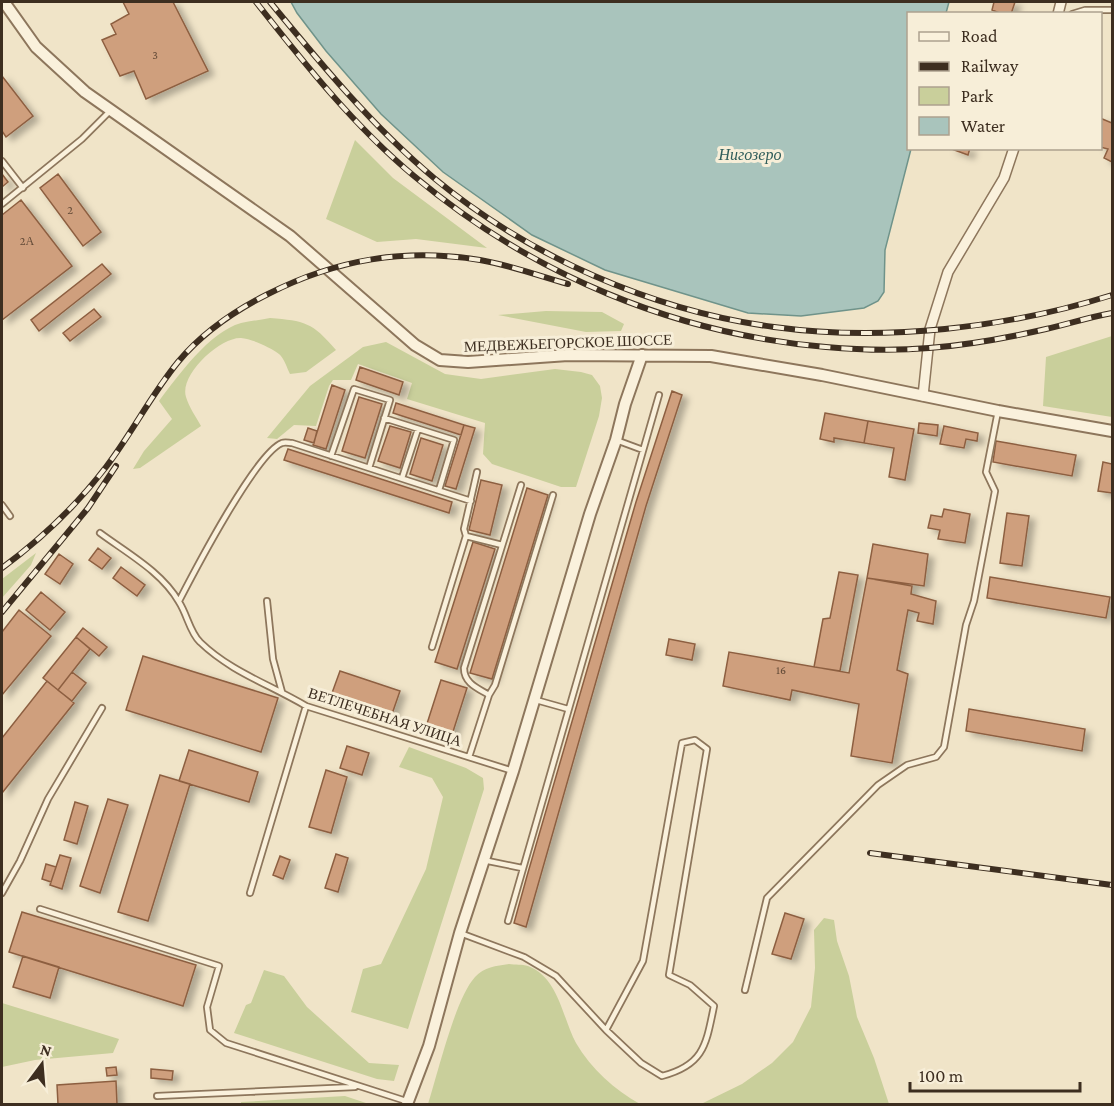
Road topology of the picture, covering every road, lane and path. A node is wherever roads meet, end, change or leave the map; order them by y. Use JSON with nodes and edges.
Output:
{"nodes":[{"id":1,"x":4,"y":2,"type":"edge"},
{"id":2,"x":1113,"y":10,"type":"edge"},
{"id":3,"x":1078,"y":12,"type":"edge"},
{"id":4,"x":110,"y":111,"type":"junction"},
{"id":5,"x":1013,"y":150,"type":"edge"},
{"id":6,"x":2,"y":161,"type":"edge"},
{"id":7,"x":23,"y":188,"type":"junction"},
{"id":8,"x":2,"y":204,"type":"edge"},
{"id":9,"x":642,"y":355,"type":"junction"},
{"id":10,"x":659,"y":395,"type":"dead end"},
{"id":11,"x":923,"y":396,"type":"junction"},
{"id":12,"x":998,"y":411,"type":"junction"},
{"id":13,"x":384,"y":418,"type":"junction"},
{"id":14,"x":418,"y":429,"type":"junction"},
{"id":15,"x":1113,"y":431,"type":"edge"},
{"id":16,"x":616,"y":440,"type":"junction"},
{"id":17,"x":643,"y":450,"type":"junction"},
{"id":18,"x":332,"y":456,"type":"junction"},
{"id":19,"x":369,"y":468,"type":"junction"},
{"id":20,"x":477,"y":472,"type":"dead end"},
{"id":21,"x":402,"y":478,"type":"junction"},
{"id":22,"x":521,"y":485,"type":"dead end"},
{"id":23,"x":439,"y":490,"type":"junction"},
{"id":24,"x":554,"y":495,"type":"dead end"},
{"id":25,"x":471,"y":501,"type":"junction"},
{"id":26,"x":2,"y":505,"type":"edge"},
{"id":27,"x":10,"y":516,"type":"dead end"},
{"id":28,"x":100,"y":533,"type":"dead end"},
{"id":29,"x":466,"y":536,"type":"junction"},
{"id":30,"x":502,"y":545,"type":"junction"},
{"id":31,"x":179,"y":601,"type":"junction"},
{"id":32,"x":267,"y":602,"type":"dead end"},
{"id":33,"x":432,"y":647,"type":"dead end"},
{"id":34,"x":282,"y":692,"type":"junction"},
{"id":35,"x":489,"y":695,"type":"junction"},
{"id":36,"x":533,"y":699,"type":"junction"},
{"id":37,"x":306,"y":706,"type":"junction"},
{"id":38,"x":102,"y":708,"type":"dead end"},
{"id":39,"x":568,"y":710,"type":"junction"},
{"id":40,"x":469,"y":757,"type":"junction"},
{"id":41,"x":513,"y":771,"type":"junction"},
{"id":42,"x":483,"y":860,"type":"junction"},
{"id":43,"x":522,"y":868,"type":"junction"},
{"id":44,"x":2,"y":893,"type":"edge"},
{"id":45,"x":250,"y":893,"type":"dead end"},
{"id":46,"x":40,"y":909,"type":"dead end"},
{"id":47,"x":508,"y":921,"type":"dead end"},
{"id":48,"x":460,"y":933,"type":"junction"},
{"id":49,"x":744,"y":990,"type":"dead end"},
{"id":50,"x":606,"y":1030,"type":"junction"},
{"id":51,"x":360,"y":1087,"type":"junction"},
{"id":52,"x":157,"y":1096,"type":"dead end"},
{"id":53,"x":408,"y":1103,"type":"edge"}],
"edges":[{"from":1,"to":4,"type":"street","name":"МЕДВЕЖЬЕГОРСКОЕ ШОССЕ"},
{"from":2,"to":3,"type":"lane"},
{"from":4,"to":7,"type":"lane"},
{"from":4,"to":9,"type":"street","name":"МЕДВЕЖЬЕГОРСКОЕ ШОССЕ"},
{"from":5,"to":11,"type":"street"},
{"from":6,"to":7,"type":"lane"},
{"from":7,"to":8,"type":"lane"},
{"from":9,"to":11,"type":"street","name":"МЕДВЕЖЬЕГОРСКОЕ ШОССЕ"},
{"from":9,"to":16,"type":"street"},
{"from":10,"to":17,"type":"lane"},
{"from":11,"to":12,"type":"street","name":"МЕДВЕЖЬЕГОРСКОЕ ШОССЕ"},
{"from":12,"to":15,"type":"street","name":"МЕДВЕЖЬЕГОРСКОЕ ШОССЕ"},
{"from":12,"to":49,"type":"lane"},
{"from":13,"to":14,"type":"lane"},
{"from":13,"to":18,"type":"lane"},
{"from":13,"to":19,"type":"lane"},
{"from":14,"to":21,"type":"lane"},
{"from":14,"to":23,"type":"lane"},
{"from":16,"to":17,"type":"lane"},
{"from":16,"to":36,"type":"street"},
{"from":17,"to":39,"type":"lane"},
{"from":18,"to":19,"type":"lane"},
{"from":18,"to":31,"type":"lane"},
{"from":19,"to":21,"type":"lane"},
{"from":20,"to":25,"type":"lane"},
{"from":21,"to":23,"type":"lane"},
{"from":22,"to":30,"type":"lane"},
{"from":23,"to":25,"type":"lane"},
{"from":24,"to":35,"type":"lane"},
{"from":25,"to":29,"type":"lane"},
{"from":26,"to":27,"type":"lane"},
{"from":28,"to":31,"type":"lane","name":"ВЕТЛЕЧЕБНАЯ УЛИЦА"},
{"from":29,"to":30,"type":"lane"},
{"from":29,"to":33,"type":"lane"},
{"from":30,"to":35,"type":"lane"},
{"from":31,"to":34,"type":"lane","name":"ВЕТЛЕЧЕБНАЯ УЛИЦА"},
{"from":32,"to":34,"type":"lane"},
{"from":34,"to":37,"type":"lane","name":"ВЕТЛЕЧЕБНАЯ УЛИЦА"},
{"from":35,"to":40,"type":"lane"},
{"from":36,"to":39,"type":"lane"},
{"from":36,"to":41,"type":"street"},
{"from":37,"to":40,"type":"lane","name":"ВЕТЛЕЧЕБНАЯ УЛИЦА"},
{"from":37,"to":45,"type":"lane"},
{"from":38,"to":44,"type":"lane"},
{"from":39,"to":43,"type":"lane"},
{"from":40,"to":41,"type":"lane","name":"ВЕТЛЕЧЕБНАЯ УЛИЦА"},
{"from":41,"to":42,"type":"street"},
{"from":42,"to":43,"type":"lane"},
{"from":42,"to":48,"type":"street"},
{"from":43,"to":47,"type":"lane"},
{"from":46,"to":51,"type":"lane"},
{"from":48,"to":50,"type":"lane"},
{"from":48,"to":53,"type":"street"},
{"from":50,"to":50,"type":"lane"},
{"from":51,"to":52,"type":"lane"},
{"from":51,"to":53,"type":"lane"}]}
